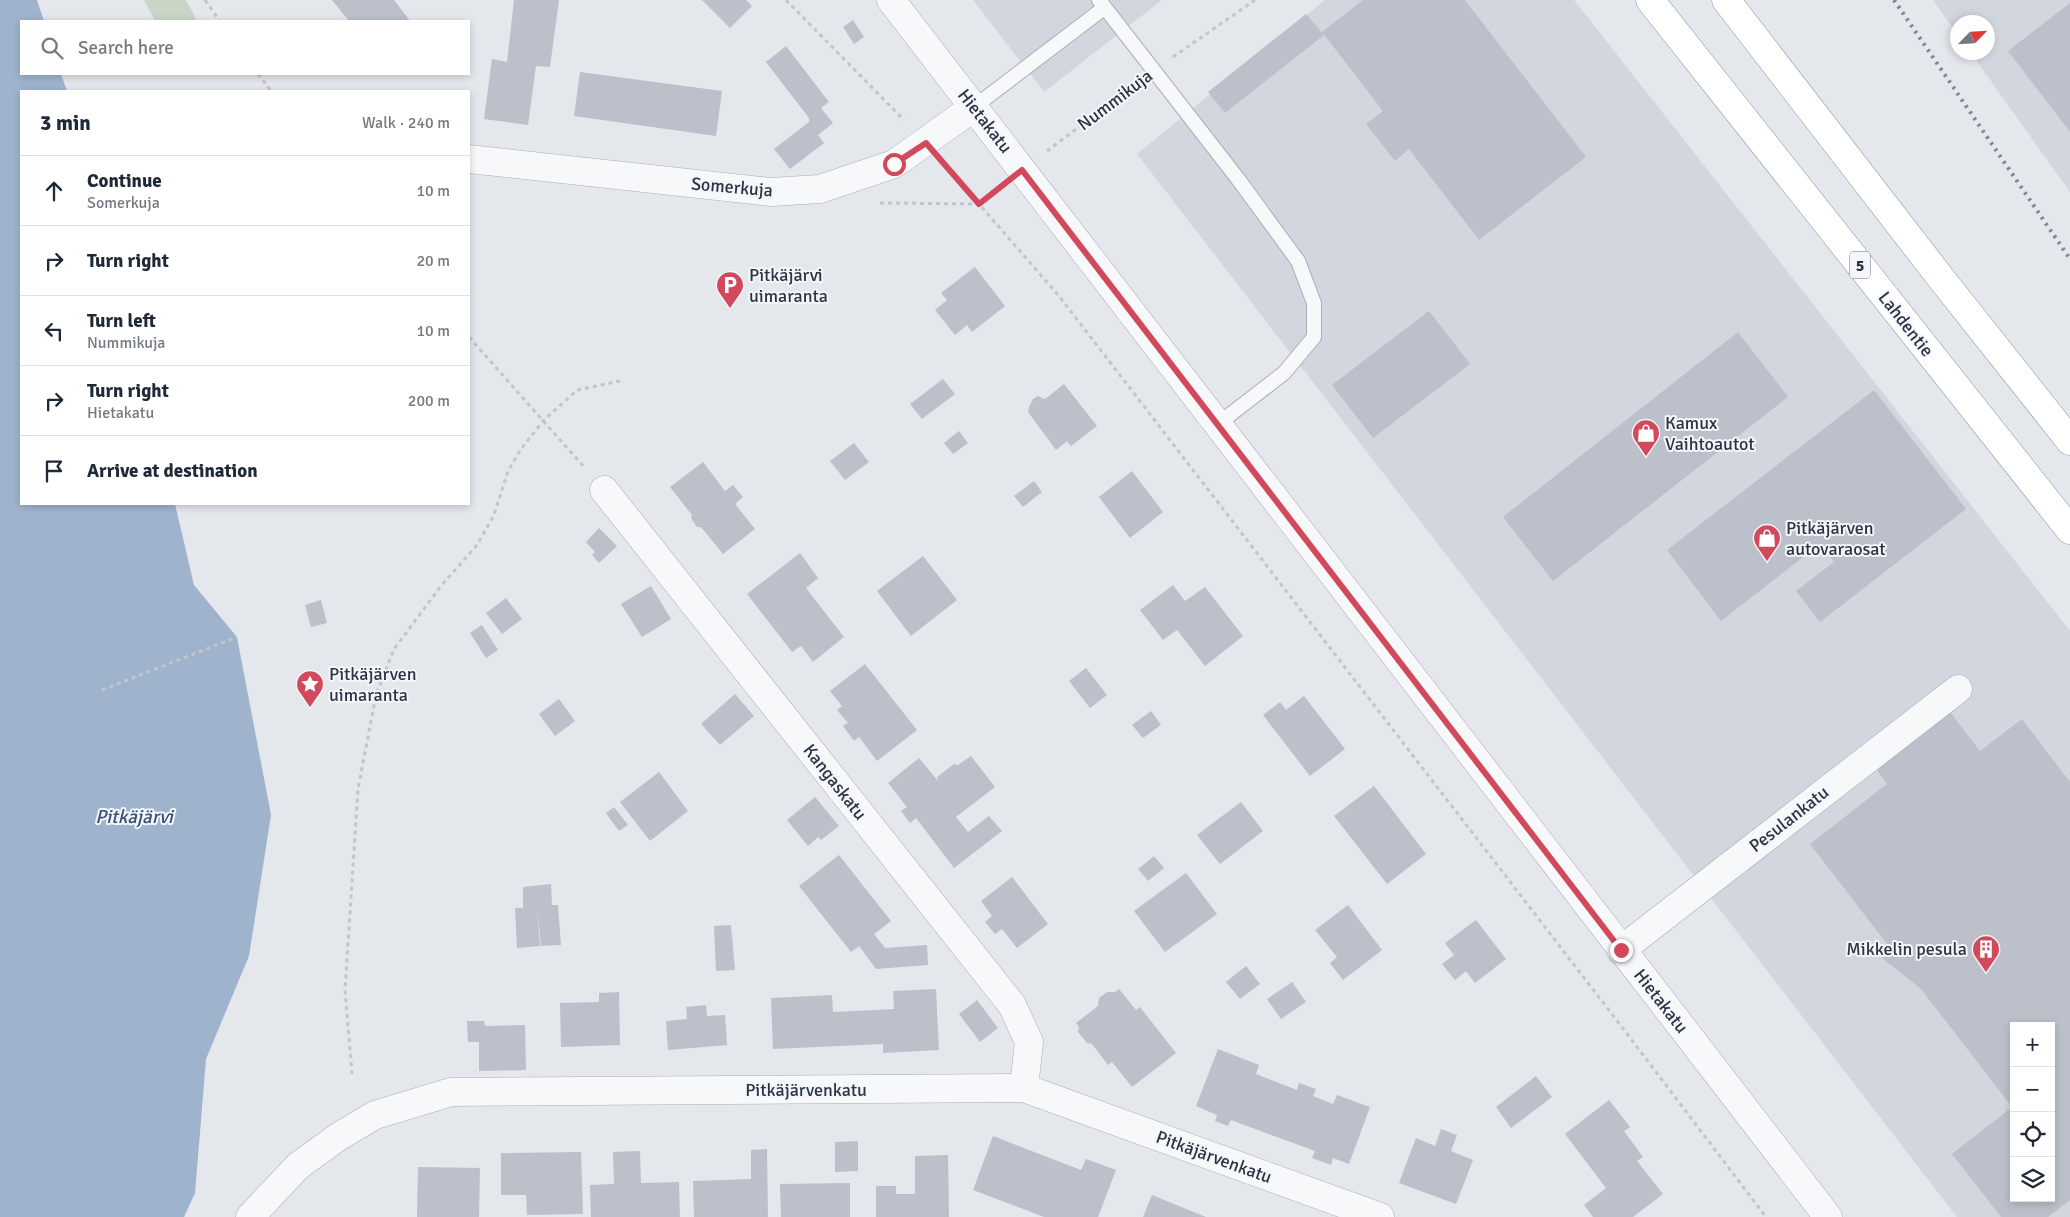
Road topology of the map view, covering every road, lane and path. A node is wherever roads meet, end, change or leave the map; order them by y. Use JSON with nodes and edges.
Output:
{"nodes":[{"id":1,"x":205,"y":0,"type":"edge"},
{"id":2,"x":786,"y":0,"type":"edge"},
{"id":3,"x":891,"y":0,"type":"edge"},
{"id":4,"x":1255,"y":0,"type":"edge"},
{"id":5,"x":1650,"y":0,"type":"edge"},
{"id":6,"x":1726,"y":0,"type":"edge"},
{"id":7,"x":1101,"y":4,"type":"edge"},
{"id":8,"x":219,"y":20,"type":"edge"},
{"id":9,"x":1154,"y":70,"type":"junction"},
{"id":10,"x":259,"y":75,"type":"edge"},
{"id":11,"x":270,"y":90,"type":"edge"},
{"id":12,"x":974,"y":107,"type":"junction"},
{"id":13,"x":926,"y":143,"type":"junction"},
{"id":14,"x":470,"y":159,"type":"edge"},
{"id":15,"x":1022,"y":170,"type":"junction"},
{"id":16,"x":877,"y":203,"type":"dead end"},
{"id":17,"x":979,"y":204,"type":"junction"},
{"id":18,"x":470,"y":338,"type":"edge"},
{"id":19,"x":620,"y":381,"type":"dead end"},
{"id":20,"x":543,"y":421,"type":"junction"},
{"id":21,"x":1218,"y":424,"type":"junction"},
{"id":22,"x":2070,"y":441,"type":"edge"},
{"id":23,"x":604,"y":490,"type":"joint"},
{"id":24,"x":2070,"y":530,"type":"edge"},
{"id":25,"x":237,"y":637,"type":"dead end"},
{"id":26,"x":1958,"y":689,"type":"dead end"},
{"id":27,"x":102,"y":690,"type":"dead end"},
{"id":28,"x":1621,"y":950,"type":"junction"},
{"id":29,"x":352,"y":1074,"type":"dead end"},
{"id":30,"x":1024,"y":1088,"type":"junction"},
{"id":31,"x":250,"y":1217,"type":"edge"},
{"id":32,"x":1380,"y":1217,"type":"edge"},
{"id":33,"x":1766,"y":1217,"type":"edge"},
{"id":34,"x":1828,"y":1217,"type":"edge"}],
"edges":[{"from":1,"to":8,"type":"path"},
{"from":2,"to":13,"type":"path"},
{"from":3,"to":12,"type":"street","name":"Hietakatu"},
{"from":4,"to":9,"type":"path","name":"Nummikuja"},
{"from":5,"to":24,"type":"highway","name":"Lahdentie","number":"5"},
{"from":6,"to":22,"type":"highway"},
{"from":7,"to":9,"type":"lane"},
{"from":7,"to":12,"type":"lane"},
{"from":9,"to":15,"type":"path","name":"Nummikuja"},
{"from":9,"to":21,"type":"lane"},
{"from":10,"to":11,"type":"path"},
{"from":12,"to":13,"type":"street","name":"Somerkuja"},
{"from":12,"to":15,"type":"street","name":"Hietakatu"},
{"from":13,"to":14,"type":"street","name":"Somerkuja"},
{"from":13,"to":17,"type":"path"},
{"from":15,"to":17,"type":"path","name":"Nummikuja"},
{"from":15,"to":21,"type":"street","name":"Hietakatu"},
{"from":16,"to":17,"type":"path"},
{"from":17,"to":33,"type":"path"},
{"from":18,"to":20,"type":"path"},
{"from":19,"to":20,"type":"path"},
{"from":20,"to":23,"type":"path"},
{"from":20,"to":29,"type":"path"},
{"from":21,"to":28,"type":"street","name":"Hietakatu"},
{"from":23,"to":30,"type":"street","name":"Kangaskatu"},
{"from":25,"to":27,"type":"path"},
{"from":26,"to":28,"type":"street","name":"Pesulankatu"},
{"from":28,"to":34,"type":"street","name":"Hietakatu"},
{"from":30,"to":31,"type":"street","name":"Pitkäjärvenkatu"},
{"from":30,"to":32,"type":"street","name":"Pitkäjärvenkatu"}]}
